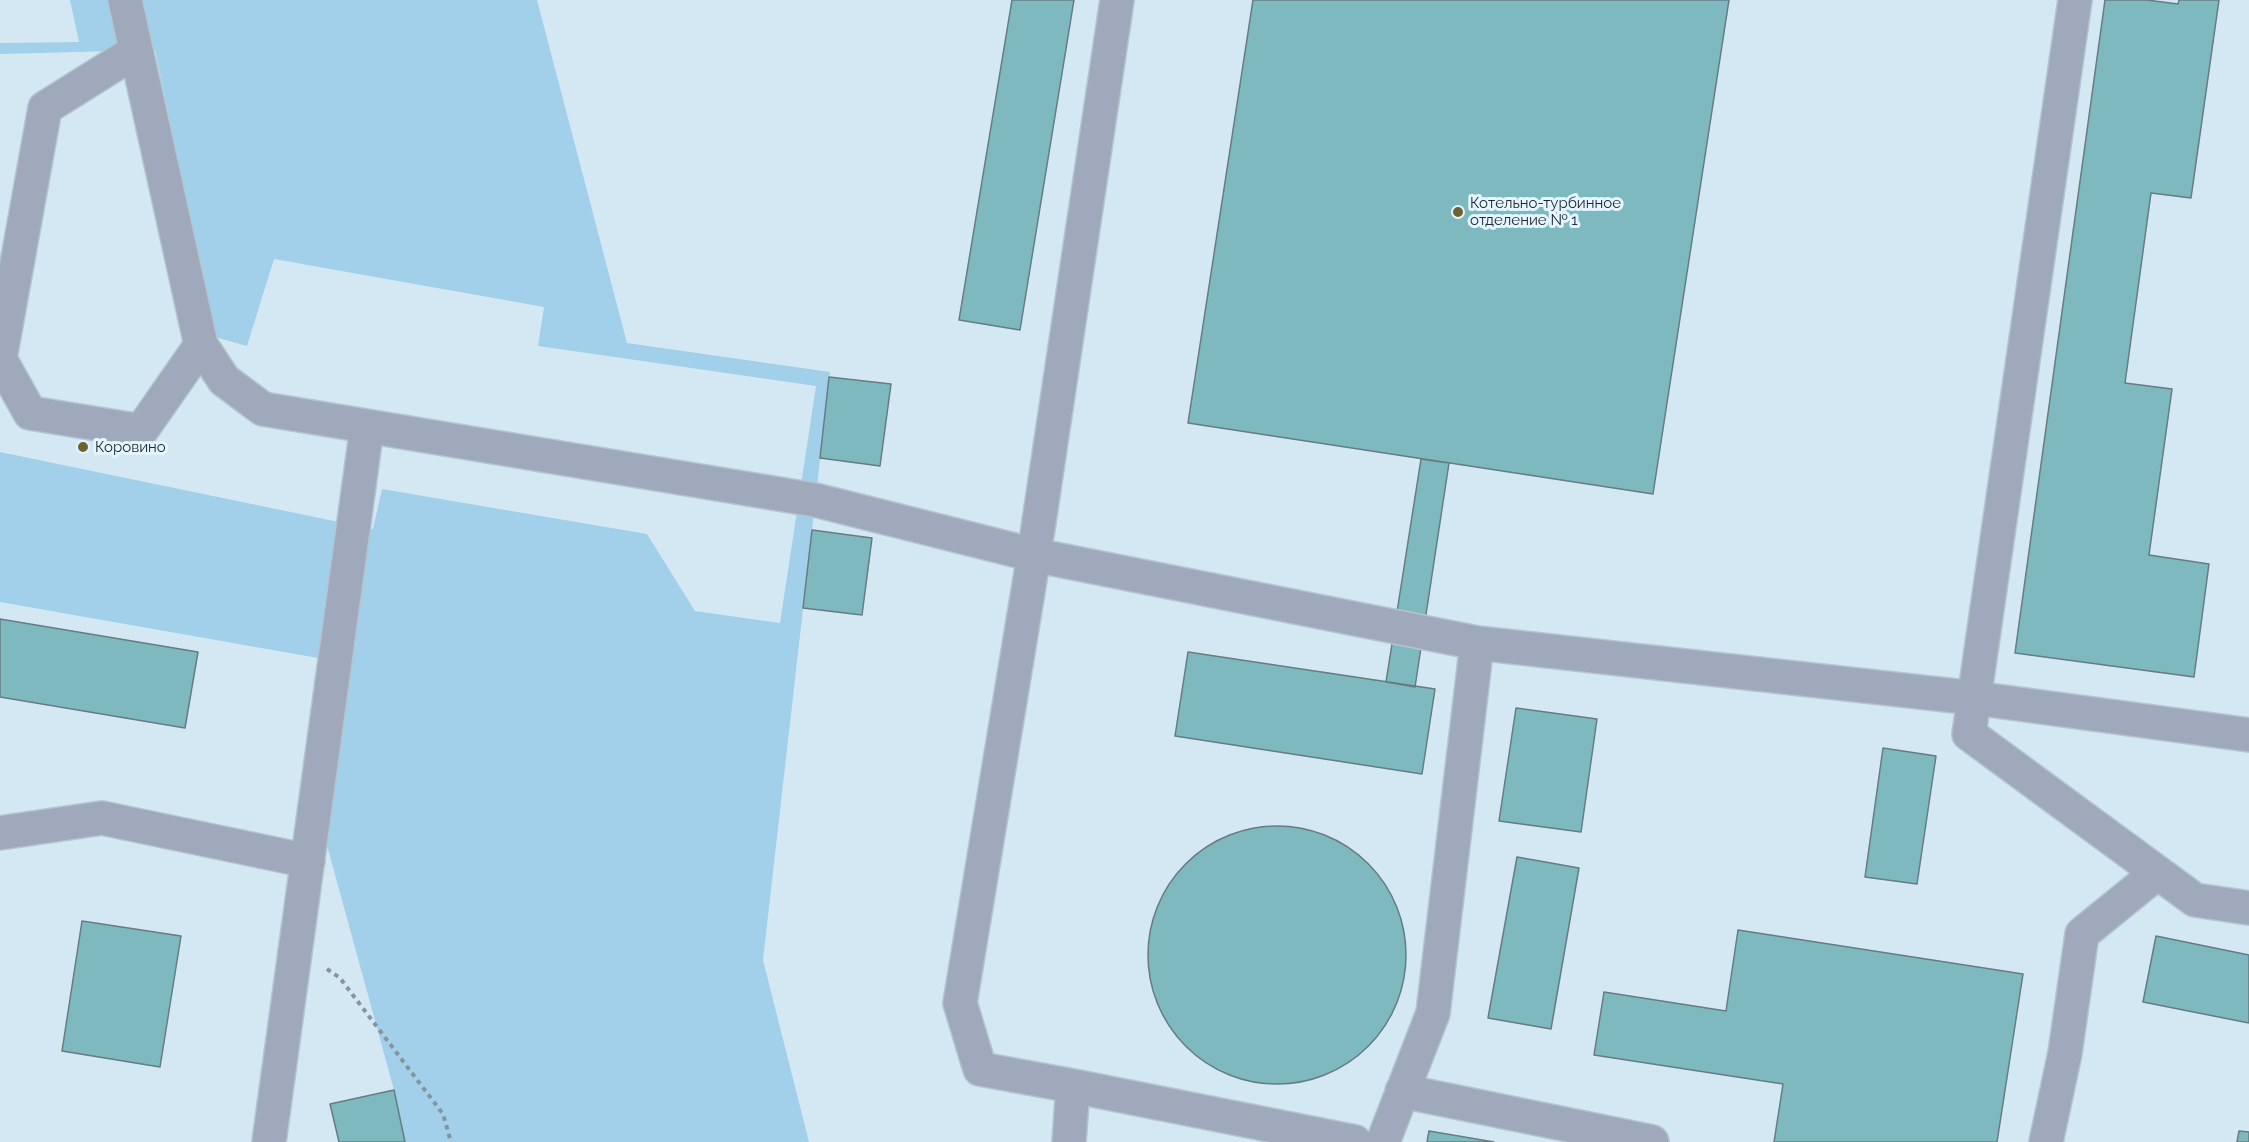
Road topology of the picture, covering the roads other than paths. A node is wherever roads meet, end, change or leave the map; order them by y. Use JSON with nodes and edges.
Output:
{"nodes":[{"id":1,"x":125,"y":0,"type":"edge"},
{"id":2,"x":1117,"y":0,"type":"edge"},
{"id":3,"x":2075,"y":0,"type":"edge"},
{"id":4,"x":136,"y":51,"type":"junction"},
{"id":5,"x":201,"y":345,"type":"junction"},
{"id":6,"x":0,"y":358,"type":"edge"},
{"id":7,"x":367,"y":427,"type":"junction"},
{"id":8,"x":1034,"y":555,"type":"junction"},
{"id":9,"x":1477,"y":643,"type":"junction"},
{"id":10,"x":1974,"y":698,"type":"junction"},
{"id":11,"x":2249,"y":735,"type":"edge"},
{"id":12,"x":0,"y":833,"type":"edge"},
{"id":13,"x":308,"y":861,"type":"junction"},
{"id":14,"x":2157,"y":873,"type":"junction"},
{"id":15,"x":2249,"y":908,"type":"edge"},
{"id":16,"x":1073,"y":1086,"type":"junction"},
{"id":17,"x":1402,"y":1091,"type":"junction"},
{"id":18,"x":1638,"y":1140,"type":"edge"},
{"id":19,"x":269,"y":1142,"type":"edge"},
{"id":20,"x":1069,"y":1142,"type":"edge"},
{"id":21,"x":1355,"y":1142,"type":"edge"},
{"id":22,"x":1383,"y":1142,"type":"edge"},
{"id":23,"x":2046,"y":1142,"type":"edge"}],
"edges":[{"from":1,"to":4,"type":"street"},
{"from":2,"to":8,"type":"street"},
{"from":3,"to":10,"type":"street"},
{"from":4,"to":5,"type":"street"},
{"from":4,"to":6,"type":"street"},
{"from":5,"to":6,"type":"street"},
{"from":5,"to":7,"type":"street"},
{"from":7,"to":8,"type":"street"},
{"from":7,"to":13,"type":"street"},
{"from":8,"to":9,"type":"street"},
{"from":8,"to":16,"type":"street"},
{"from":9,"to":10,"type":"street"},
{"from":9,"to":17,"type":"street"},
{"from":10,"to":11,"type":"street"},
{"from":10,"to":14,"type":"street"},
{"from":12,"to":13,"type":"street"},
{"from":13,"to":19,"type":"street"},
{"from":14,"to":15,"type":"street"},
{"from":14,"to":23,"type":"street"},
{"from":16,"to":20,"type":"street"},
{"from":16,"to":21,"type":"street"},
{"from":17,"to":18,"type":"street"},
{"from":17,"to":22,"type":"street"}]}
